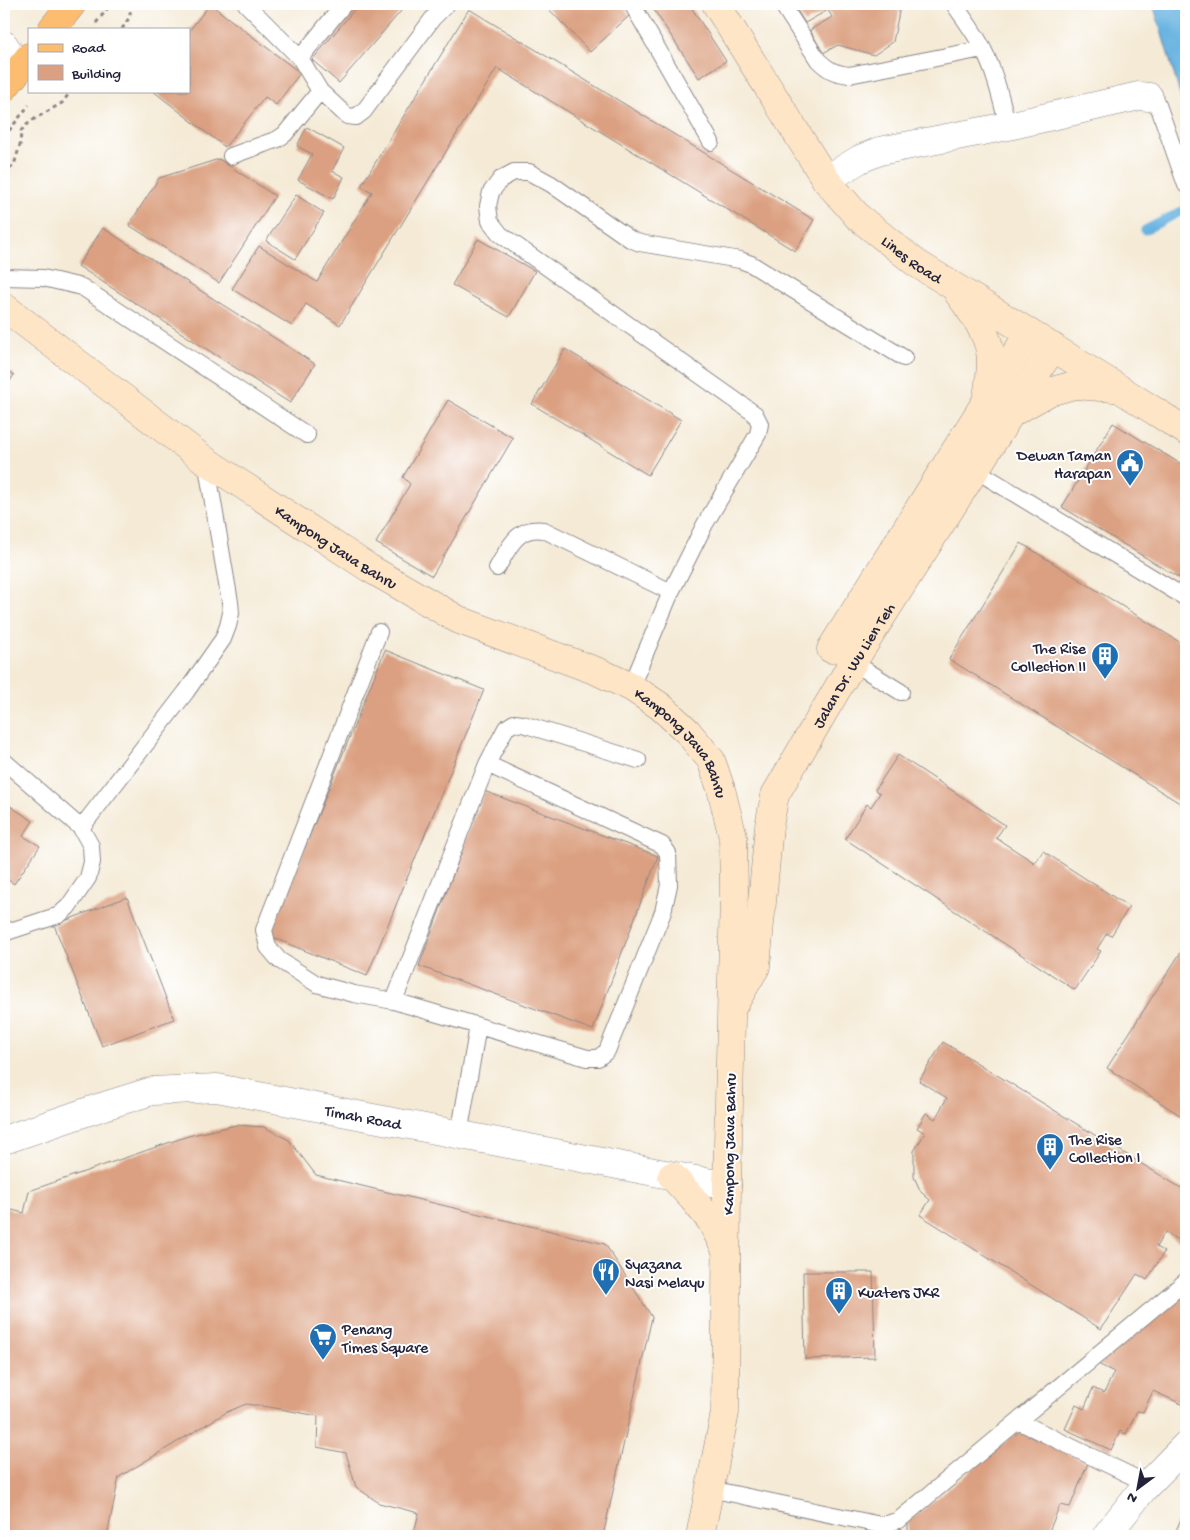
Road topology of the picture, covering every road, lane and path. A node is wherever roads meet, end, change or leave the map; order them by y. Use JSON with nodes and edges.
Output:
{"nodes":[{"id":1,"x":72,"y":4,"type":"edge"},
{"id":2,"x":111,"y":4,"type":"edge"},
{"id":3,"x":132,"y":4,"type":"edge"},
{"id":4,"x":246,"y":4,"type":"edge"},
{"id":5,"x":344,"y":4,"type":"edge"},
{"id":6,"x":447,"y":4,"type":"edge"},
{"id":7,"x":632,"y":4,"type":"edge"},
{"id":8,"x":716,"y":4,"type":"edge"},
{"id":9,"x":782,"y":4,"type":"edge"},
{"id":10,"x":954,"y":4,"type":"edge"},
{"id":11,"x":53,"y":28,"type":"edge"},
{"id":12,"x":92,"y":28,"type":"edge"},
{"id":13,"x":123,"y":28,"type":"edge"},
{"id":14,"x":4,"y":45,"type":"edge"},
{"id":15,"x":983,"y":49,"type":"junction"},
{"id":16,"x":300,"y":58,"type":"junction"},
{"id":17,"x":17,"y":71,"type":"edge"},
{"id":18,"x":320,"y":90,"type":"junction"},
{"id":19,"x":70,"y":92,"type":"edge"},
{"id":20,"x":1149,"y":96,"type":"joint"},
{"id":21,"x":34,"y":99,"type":"dead end"},
{"id":22,"x":1008,"y":126,"type":"junction"},
{"id":23,"x":4,"y":137,"type":"edge"},
{"id":24,"x":711,"y":142,"type":"dead end"},
{"id":25,"x":231,"y":156,"type":"dead end"},
{"id":26,"x":4,"y":174,"type":"edge"},
{"id":27,"x":826,"y":180,"type":"junction"},
{"id":28,"x":1186,"y":185,"type":"edge"},
{"id":29,"x":4,"y":277,"type":"edge"},
{"id":30,"x":954,"y":287,"type":"junction"},
{"id":31,"x":4,"y":307,"type":"edge"},
{"id":32,"x":1029,"y":333,"type":"junction"},
{"id":33,"x":1053,"y":347,"type":"junction"},
{"id":34,"x":904,"y":358,"type":"dead end"},
{"id":35,"x":1120,"y":389,"type":"junction"},
{"id":36,"x":998,"y":408,"type":"junction"},
{"id":37,"x":1186,"y":431,"type":"edge"},
{"id":38,"x":307,"y":436,"type":"dead end"},
{"id":39,"x":206,"y":461,"type":"junction"},
{"id":40,"x":974,"y":470,"type":"junction"},
{"id":41,"x":497,"y":568,"type":"dead end"},
{"id":42,"x":671,"y":592,"type":"junction"},
{"id":43,"x":1186,"y":598,"type":"edge"},
{"id":44,"x":379,"y":632,"type":"dead end"},
{"id":45,"x":842,"y":656,"type":"junction"},
{"id":46,"x":631,"y":687,"type":"junction"},
{"id":47,"x":901,"y":692,"type":"dead end"},
{"id":48,"x":638,"y":760,"type":"dead end"},
{"id":49,"x":4,"y":761,"type":"edge"},
{"id":50,"x":487,"y":764,"type":"junction"},
{"id":51,"x":81,"y":828,"type":"junction"},
{"id":52,"x":4,"y":933,"type":"edge"},
{"id":53,"x":394,"y":1001,"type":"junction"},
{"id":54,"x":731,"y":1010,"type":"junction"},
{"id":55,"x":478,"y":1026,"type":"junction"},
{"id":56,"x":459,"y":1135,"type":"junction"},
{"id":57,"x":4,"y":1140,"type":"edge"},
{"id":58,"x":672,"y":1176,"type":"junction"},
{"id":59,"x":727,"y":1186,"type":"junction"},
{"id":60,"x":727,"y":1252,"type":"junction"},
{"id":61,"x":1186,"y":1282,"type":"edge"},
{"id":62,"x":1018,"y":1421,"type":"junction"},
{"id":63,"x":1186,"y":1445,"type":"edge"},
{"id":64,"x":1148,"y":1484,"type":"junction"},
{"id":65,"x":710,"y":1489,"type":"junction"},
{"id":66,"x":700,"y":1536,"type":"edge"},
{"id":67,"x":1106,"y":1536,"type":"edge"}],
"edges":[{"from":1,"to":11,"type":"main road"},
{"from":2,"to":12,"type":"path"},
{"from":3,"to":13,"type":"path"},
{"from":4,"to":16,"type":"lane"},
{"from":5,"to":16,"type":"lane"},
{"from":6,"to":18,"type":"lane"},
{"from":7,"to":24,"type":"lane"},
{"from":8,"to":27,"type":"street","name":"Lines Road"},
{"from":9,"to":15,"type":"lane"},
{"from":10,"to":15,"type":"lane"},
{"from":14,"to":17,"type":"street"},
{"from":15,"to":22,"type":"lane"},
{"from":16,"to":18,"type":"lane"},
{"from":18,"to":25,"type":"lane"},
{"from":19,"to":26,"type":"path"},
{"from":20,"to":22,"type":"street"},
{"from":20,"to":28,"type":"lane"},
{"from":21,"to":23,"type":"path"},
{"from":22,"to":27,"type":"street"},
{"from":27,"to":30,"type":"street","name":"Lines Road"},
{"from":29,"to":38,"type":"lane"},
{"from":30,"to":32,"type":"street","name":"Lines Road"},
{"from":30,"to":36,"type":"street"},
{"from":31,"to":39,"type":"street","name":"Kampong Java Bahru"},
{"from":32,"to":33,"type":"street","name":"Lines Road"},
{"from":32,"to":36,"type":"street","name":"Jalan Dr. Wu Lien Teh"},
{"from":33,"to":35,"type":"street","name":"Lines Road"},
{"from":33,"to":36,"type":"street","name":"Jalan Dr. Wu Lien Teh"},
{"from":34,"to":42,"type":"lane"},
{"from":35,"to":36,"type":"street"},
{"from":35,"to":37,"type":"street","name":"Lines Road"},
{"from":36,"to":40,"type":"street","name":"Jalan Dr. Wu Lien Teh"},
{"from":36,"to":45,"type":"street","name":"Jalan Dr. Wu Lien Teh"},
{"from":39,"to":46,"type":"street","name":"Kampong Java Bahru"},
{"from":39,"to":51,"type":"lane"},
{"from":40,"to":43,"type":"lane"},
{"from":40,"to":45,"type":"street","name":"Jalan Dr. Wu Lien Teh"},
{"from":41,"to":42,"type":"lane"},
{"from":42,"to":46,"type":"lane"},
{"from":44,"to":53,"type":"lane"},
{"from":45,"to":47,"type":"lane"},
{"from":45,"to":54,"type":"street","name":"Jalan Dr. Wu Lien Teh"},
{"from":46,"to":54,"type":"street","name":"Kampong Java Bahru"},
{"from":48,"to":50,"type":"lane"},
{"from":49,"to":51,"type":"lane"},
{"from":50,"to":53,"type":"lane"},
{"from":50,"to":55,"type":"lane"},
{"from":51,"to":52,"type":"lane"},
{"from":53,"to":55,"type":"lane"},
{"from":54,"to":59,"type":"street","name":"Kampong Java Bahru"},
{"from":55,"to":56,"type":"lane"},
{"from":56,"to":57,"type":"street","name":"Timah Road"},
{"from":56,"to":58,"type":"street","name":"Timah Road"},
{"from":58,"to":59,"type":"street","name":"Timah Road"},
{"from":58,"to":60,"type":"street"},
{"from":59,"to":60,"type":"street","name":"Kampong Java Bahru"},
{"from":60,"to":65,"type":"street","name":"Kampong Java Bahru"},
{"from":61,"to":62,"type":"lane"},
{"from":62,"to":64,"type":"lane"},
{"from":62,"to":65,"type":"lane"},
{"from":63,"to":64,"type":"street"},
{"from":64,"to":67,"type":"street"},
{"from":65,"to":66,"type":"street","name":"Kampong Java Bahru"}]}
